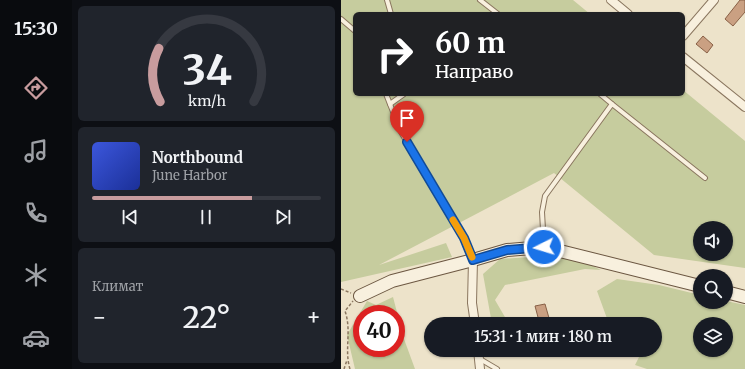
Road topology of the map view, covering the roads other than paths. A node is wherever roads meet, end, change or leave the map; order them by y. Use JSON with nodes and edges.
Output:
{"nodes":[{"id":1,"x":387,"y":0,"type":"edge"},
{"id":2,"x":480,"y":0,"type":"edge"},
{"id":3,"x":611,"y":0,"type":"edge"},
{"id":4,"x":713,"y":0,"type":"edge"},
{"id":5,"x":390,"y":12,"type":"edge"},
{"id":6,"x":495,"y":12,"type":"edge"},
{"id":7,"x":626,"y":12,"type":"edge"},
{"id":8,"x":341,"y":19,"type":"edge"},
{"id":9,"x":353,"y":29,"type":"edge"},
{"id":10,"x":685,"y":34,"type":"edge"},
{"id":11,"x":685,"y":60,"type":"edge"},
{"id":12,"x":388,"y":96,"type":"edge"},
{"id":13,"x":401,"y":96,"type":"edge"},
{"id":14,"x":602,"y":96,"type":"edge"},
{"id":15,"x":390,"y":104,"type":"junction"},
{"id":16,"x":612,"y":104,"type":"junction"},
{"id":17,"x":745,"y":107,"type":"edge"},
{"id":18,"x":705,"y":178,"type":"dead end"},
{"id":19,"x":544,"y":247,"type":"junction"},
{"id":20,"x":473,"y":260,"type":"junction"},
{"id":21,"x":693,"y":284,"type":"edge"},
{"id":22,"x":733,"y":294,"type":"edge"},
{"id":23,"x":360,"y":296,"type":"road end"},
{"id":24,"x":745,"y":297,"type":"edge"},
{"id":25,"x":474,"y":317,"type":"edge"},
{"id":26,"x":479,"y":357,"type":"edge"},
{"id":27,"x":483,"y":357,"type":"edge"},
{"id":28,"x":480,"y":369,"type":"edge"},
{"id":29,"x":497,"y":369,"type":"edge"}],
"edges":[{"from":1,"to":5,"type":"lane"},
{"from":2,"to":6,"type":"lane"},
{"from":3,"to":7,"type":"street"},
{"from":4,"to":10,"type":"street"},
{"from":8,"to":9,"type":"lane"},
{"from":11,"to":17,"type":"street"},
{"from":12,"to":15,"type":"lane"},
{"from":13,"to":15,"type":"lane"},
{"from":14,"to":16,"type":"lane"},
{"from":15,"to":20,"type":"lane"},
{"from":16,"to":18,"type":"lane"},
{"from":16,"to":19,"type":"lane"},
{"from":19,"to":20,"type":"street"},
{"from":19,"to":21,"type":"street"},
{"from":20,"to":23,"type":"street"},
{"from":20,"to":25,"type":"street"},
{"from":22,"to":24,"type":"street"},
{"from":26,"to":28,"type":"street"},
{"from":27,"to":29,"type":"lane"}]}
